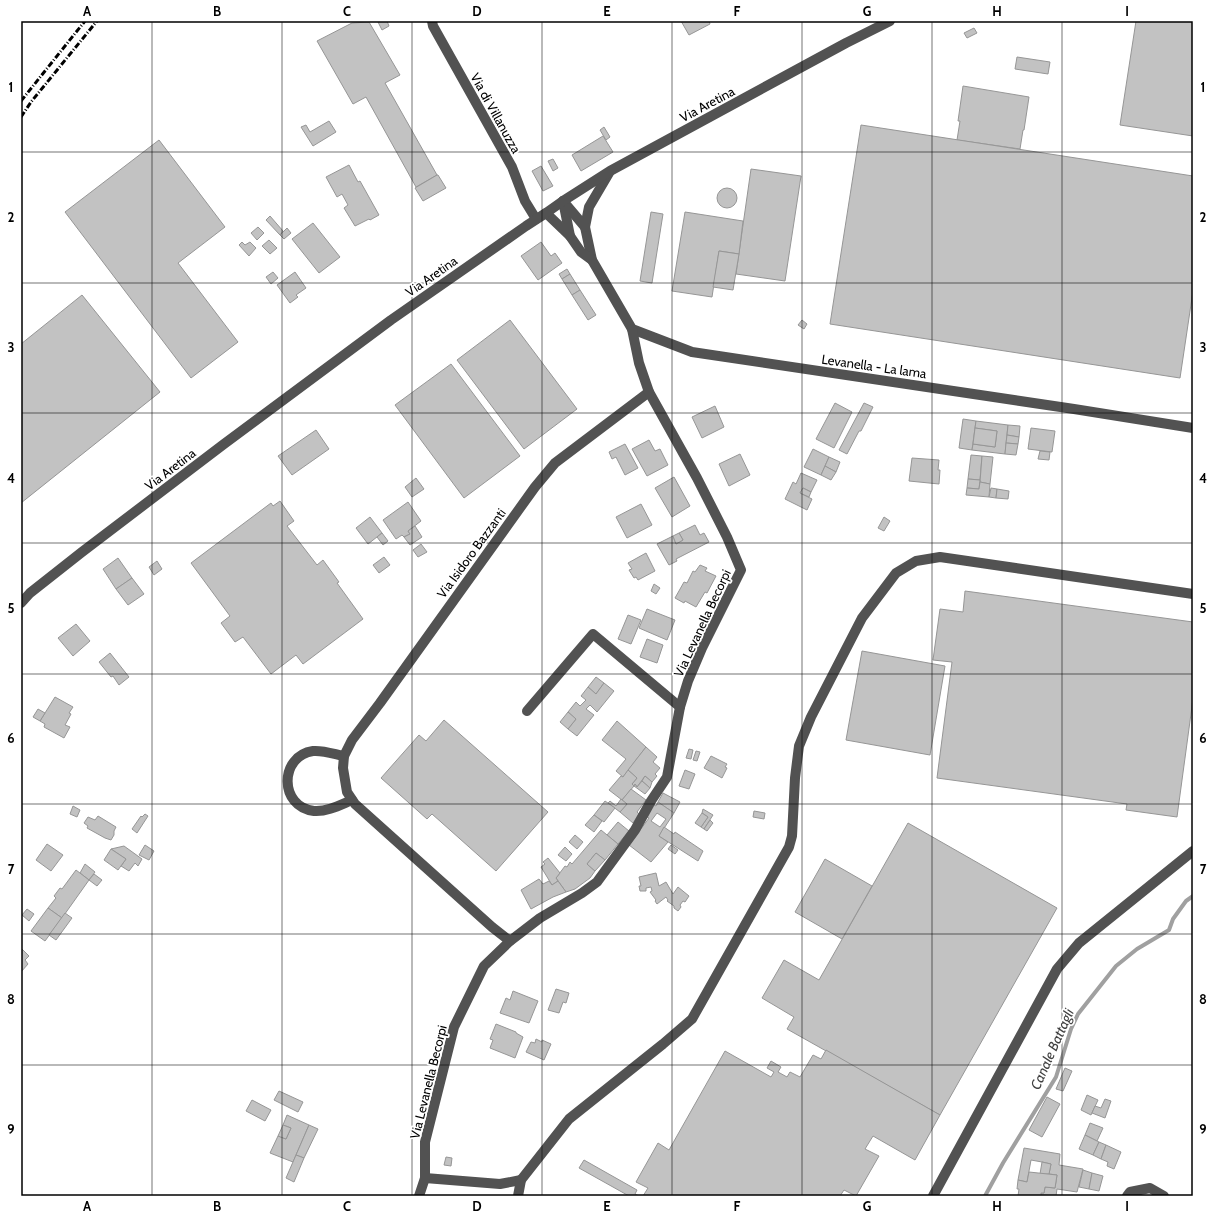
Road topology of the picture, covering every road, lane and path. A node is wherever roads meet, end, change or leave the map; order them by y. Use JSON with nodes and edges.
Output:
{"nodes":[{"id":1,"x":432,"y":21,"type":"edge"},
{"id":2,"x":890,"y":21,"type":"edge"},
{"id":3,"x":610,"y":171,"type":"junction"},
{"id":4,"x":563,"y":200,"type":"junction"},
{"id":5,"x":546,"y":213,"type":"junction"},
{"id":6,"x":536,"y":220,"type":"junction"},
{"id":7,"x":585,"y":227,"type":"junction"},
{"id":8,"x":570,"y":236,"type":"junction"},
{"id":9,"x":592,"y":260,"type":"junction"},
{"id":10,"x":632,"y":329,"type":"junction"},
{"id":11,"x":649,"y":392,"type":"junction"},
{"id":12,"x":1193,"y":428,"type":"edge"},
{"id":13,"x":1193,"y":594,"type":"edge"},
{"id":14,"x":21,"y":603,"type":"edge"},
{"id":15,"x":680,"y":707,"type":"junction"},
{"id":16,"x":527,"y":711,"type":"dead end"},
{"id":17,"x":344,"y":756,"type":"junction"},
{"id":18,"x":352,"y":800,"type":"junction"},
{"id":19,"x":1193,"y":851,"type":"edge"},
{"id":20,"x":510,"y":940,"type":"junction"},
{"id":21,"x":425,"y":1178,"type":"junction"},
{"id":22,"x":521,"y":1180,"type":"junction"},
{"id":23,"x":419,"y":1196,"type":"edge"},
{"id":24,"x":518,"y":1196,"type":"edge"},
{"id":25,"x":933,"y":1196,"type":"edge"},
{"id":26,"x":1127,"y":1196,"type":"edge"},
{"id":27,"x":1164,"y":1196,"type":"edge"}],
"edges":[{"from":1,"to":6,"type":"street","name":"Via di Villanuzza"},
{"from":2,"to":3,"type":"street","name":"Via Aretina"},
{"from":3,"to":4,"type":"street","name":"Via Aretina"},
{"from":3,"to":7,"type":"street"},
{"from":4,"to":5,"type":"street","name":"Via Aretina"},
{"from":4,"to":7,"type":"street"},
{"from":4,"to":8,"type":"street"},
{"from":5,"to":6,"type":"street","name":"Via Aretina"},
{"from":5,"to":8,"type":"street"},
{"from":6,"to":14,"type":"street","name":"Via Aretina"},
{"from":7,"to":9,"type":"street"},
{"from":8,"to":9,"type":"street"},
{"from":9,"to":10,"type":"street"},
{"from":10,"to":11,"type":"street","name":"Via Levanella Becorpi"},
{"from":10,"to":12,"type":"street","name":"Levanella - La lama"},
{"from":11,"to":15,"type":"street","name":"Via Levanella Becorpi"},
{"from":11,"to":17,"type":"street","name":"Via Isidoro Bazzanti"},
{"from":13,"to":22,"type":"street"},
{"from":15,"to":16,"type":"street"},
{"from":15,"to":20,"type":"street","name":"Via Levanella Becorpi"},
{"from":17,"to":18,"type":"street"},
{"from":17,"to":18,"type":"street"},
{"from":18,"to":20,"type":"street"},
{"from":19,"to":25,"type":"street"},
{"from":20,"to":21,"type":"street","name":"Via Levanella Becorpi"},
{"from":21,"to":22,"type":"street"},
{"from":21,"to":23,"type":"street","name":"Via Levanella Becorpi"},
{"from":22,"to":24,"type":"street"},
{"from":26,"to":27,"type":"street"}]}
